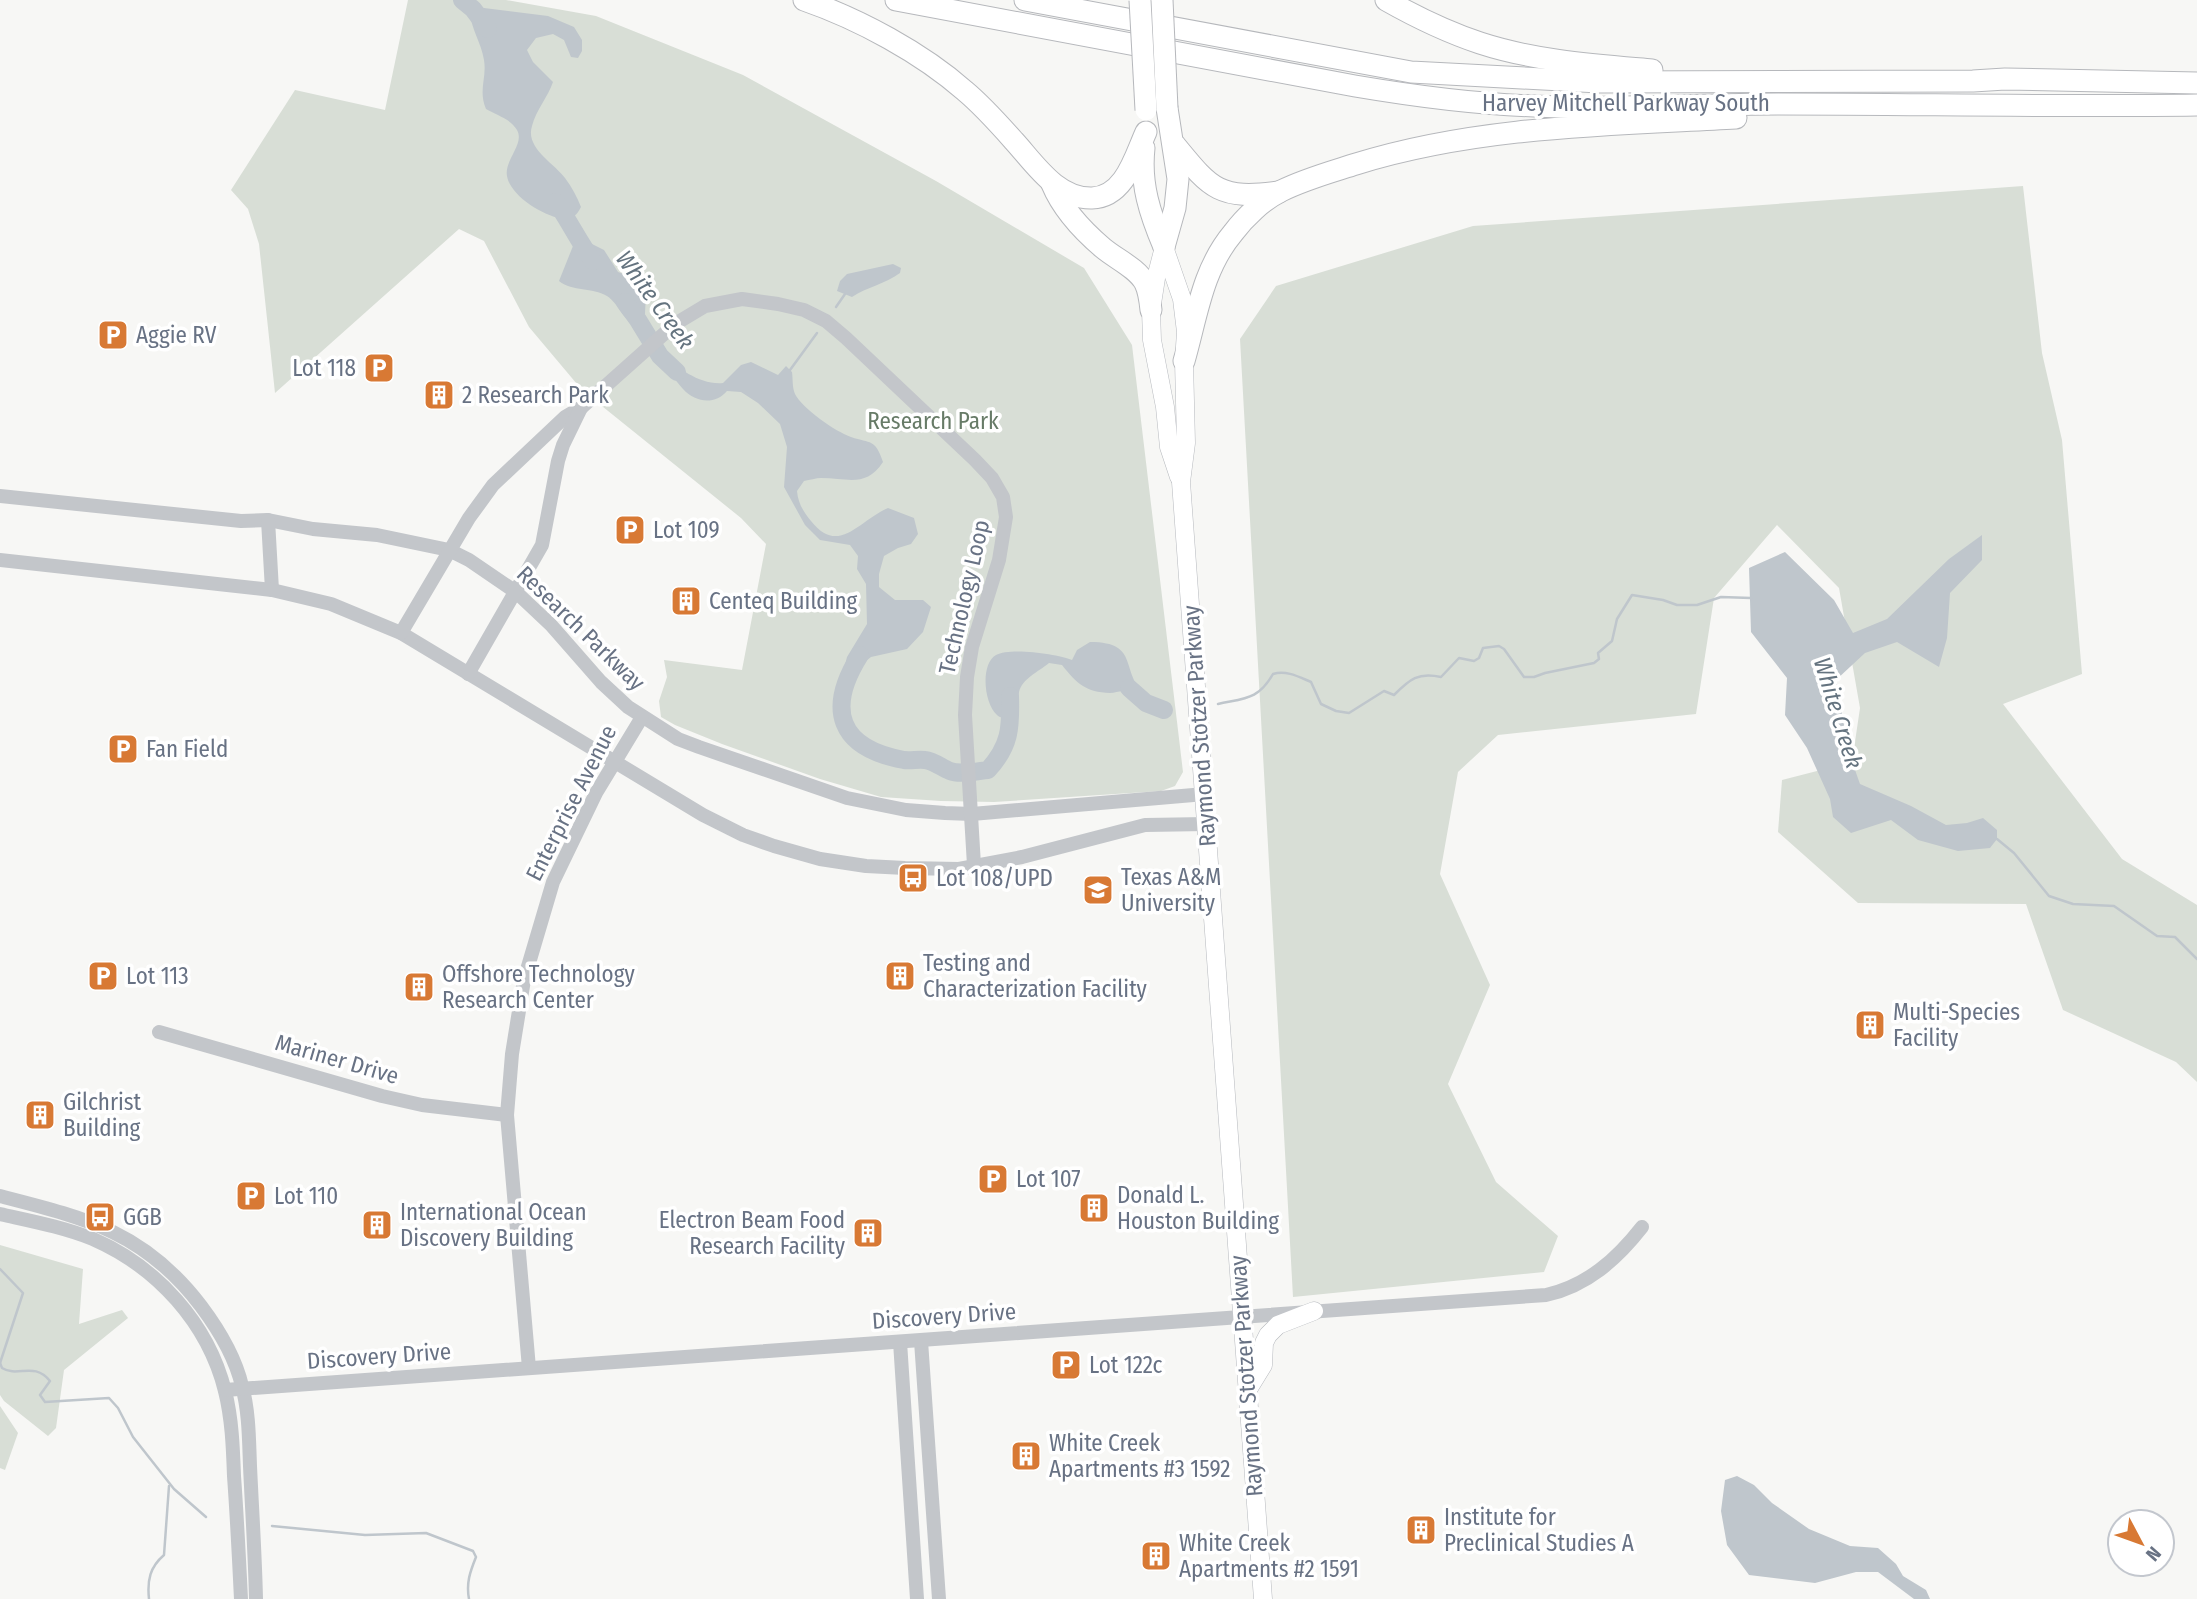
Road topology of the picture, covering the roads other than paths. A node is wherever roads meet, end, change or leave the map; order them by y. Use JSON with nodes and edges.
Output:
{"nodes":[{"id":1,"x":804,"y":0,"type":"edge"},
{"id":2,"x":896,"y":0,"type":"edge"},
{"id":3,"x":1025,"y":0,"type":"edge"},
{"id":4,"x":1140,"y":0,"type":"edge"},
{"id":5,"x":1162,"y":0,"type":"edge"},
{"id":6,"x":1386,"y":0,"type":"edge"},
{"id":7,"x":1766,"y":81,"type":"junction"},
{"id":8,"x":2175,"y":83,"type":"junction"},
{"id":9,"x":2197,"y":83,"type":"edge"},
{"id":10,"x":1980,"y":104,"type":"junction"},
{"id":11,"x":2164,"y":106,"type":"junction"},
{"id":12,"x":2197,"y":106,"type":"edge"},
{"id":13,"x":1157,"y":109,"type":"junction"},
{"id":14,"x":1146,"y":132,"type":"junction"},
{"id":15,"x":1173,"y":142,"type":"junction"},
{"id":16,"x":1051,"y":182,"type":"junction"},
{"id":17,"x":1279,"y":192,"type":"junction"},
{"id":18,"x":1164,"y":247,"type":"junction"},
{"id":19,"x":1151,"y":310,"type":"junction"},
{"id":20,"x":1184,"y":361,"type":"junction"},
{"id":21,"x":582,"y":407,"type":"junction"},
{"id":22,"x":1181,"y":482,"type":"junction"},
{"id":23,"x":0,"y":496,"type":"edge"},
{"id":24,"x":268,"y":520,"type":"junction"},
{"id":25,"x":449,"y":550,"type":"junction"},
{"id":26,"x":0,"y":560,"type":"edge"},
{"id":27,"x":272,"y":590,"type":"junction"},
{"id":28,"x":516,"y":592,"type":"junction"},
{"id":29,"x":401,"y":634,"type":"junction"},
{"id":30,"x":468,"y":674,"type":"junction"},
{"id":31,"x":642,"y":717,"type":"junction"},
{"id":32,"x":613,"y":762,"type":"junction"},
{"id":33,"x":1205,"y":794,"type":"junction"},
{"id":34,"x":972,"y":814,"type":"junction"},
{"id":35,"x":1207,"y":824,"type":"junction"},
{"id":36,"x":974,"y":865,"type":"junction"},
{"id":37,"x":159,"y":1031,"type":"dead end"},
{"id":38,"x":507,"y":1115,"type":"junction"},
{"id":39,"x":0,"y":1196,"type":"edge"},
{"id":40,"x":0,"y":1214,"type":"edge"},
{"id":41,"x":1642,"y":1227,"type":"dead end"},
{"id":42,"x":130,"y":1241,"type":"junction"},
{"id":43,"x":122,"y":1254,"type":"junction"},
{"id":44,"x":1314,"y":1311,"type":"junction"},
{"id":45,"x":1241,"y":1317,"type":"junction"},
{"id":46,"x":921,"y":1341,"type":"junction"},
{"id":47,"x":900,"y":1342,"type":"junction"},
{"id":48,"x":529,"y":1368,"type":"junction"},
{"id":49,"x":243,"y":1388,"type":"junction"},
{"id":50,"x":225,"y":1390,"type":"junction"},
{"id":51,"x":1247,"y":1391,"type":"junction"},
{"id":52,"x":928,"y":1447,"type":"junction"},
{"id":53,"x":907,"y":1449,"type":"junction"},
{"id":54,"x":241,"y":1599,"type":"edge"},
{"id":55,"x":257,"y":1599,"type":"edge"},
{"id":56,"x":917,"y":1599,"type":"edge"},
{"id":57,"x":939,"y":1599,"type":"edge"},
{"id":58,"x":1263,"y":1599,"type":"edge"}],
"edges":[{"from":1,"to":16,"type":"highway"},
{"from":2,"to":10,"type":"highway","name":"Harvey Mitchell Parkway South"},
{"from":3,"to":7,"type":"highway","name":"Harvey Mitchell Parkway South"},
{"from":4,"to":13,"type":"highway","name":"Raymond Stotzer Parkway","bridge":true},
{"from":5,"to":13,"type":"highway","name":"Raymond Stotzer Parkway","bridge":true},
{"from":6,"to":7,"type":"highway"},
{"from":7,"to":8,"type":"highway","name":"Harvey Mitchell Parkway South"},
{"from":8,"to":9,"type":"highway","name":"Harvey Mitchell Parkway South"},
{"from":8,"to":11,"type":"highway"},
{"from":10,"to":11,"type":"highway","name":"Harvey Mitchell Parkway South"},
{"from":10,"to":17,"type":"highway"},
{"from":11,"to":12,"type":"highway","name":"Harvey Mitchell Parkway South"},
{"from":13,"to":14,"type":"highway","name":"Raymond Stotzer Parkway"},
{"from":13,"to":15,"type":"highway","name":"Raymond Stotzer Parkway"},
{"from":14,"to":16,"type":"highway"},
{"from":14,"to":18,"type":"highway","name":"Raymond Stotzer Parkway"},
{"from":15,"to":17,"type":"highway"},
{"from":15,"to":18,"type":"highway","name":"Raymond Stotzer Parkway"},
{"from":16,"to":19,"type":"highway"},
{"from":17,"to":20,"type":"highway"},
{"from":18,"to":19,"type":"main road","name":"Raymond Stotzer Parkway"},
{"from":18,"to":20,"type":"main road","name":"Raymond Stotzer Parkway"},
{"from":19,"to":22,"type":"main road","name":"Raymond Stotzer Parkway"},
{"from":20,"to":22,"type":"main road","name":"Raymond Stotzer Parkway"},
{"from":21,"to":25,"type":"street","name":"Technology Loop"},
{"from":21,"to":28,"type":"street","name":"Technology Loop"},
{"from":21,"to":34,"type":"street","name":"Technology Loop"},
{"from":22,"to":33,"type":"main road","name":"Raymond Stotzer Parkway"},
{"from":23,"to":24,"type":"street","name":"Research Parkway"},
{"from":24,"to":25,"type":"street","name":"Research Parkway"},
{"from":24,"to":27,"type":"street"},
{"from":25,"to":28,"type":"street","name":"Research Parkway"},
{"from":25,"to":29,"type":"street","name":"Technology Loop"},
{"from":26,"to":27,"type":"street"},
{"from":27,"to":29,"type":"street"},
{"from":28,"to":30,"type":"street","name":"Technology Loop"},
{"from":28,"to":31,"type":"street","name":"Research Parkway"},
{"from":29,"to":30,"type":"street"},
{"from":30,"to":32,"type":"street"},
{"from":31,"to":32,"type":"street","name":"Enterprise Avenue"},
{"from":31,"to":34,"type":"street","name":"Research Parkway"},
{"from":32,"to":36,"type":"street"},
{"from":32,"to":38,"type":"street","name":"Enterprise Avenue"},
{"from":33,"to":34,"type":"street","name":"Research Parkway"},
{"from":33,"to":35,"type":"main road","name":"Raymond Stotzer Parkway"},
{"from":34,"to":36,"type":"street","name":"Technology Loop"},
{"from":35,"to":36,"type":"street"},
{"from":35,"to":45,"type":"main road","name":"Raymond Stotzer Parkway"},
{"from":37,"to":38,"type":"street","name":"Mariner Drive"},
{"from":38,"to":48,"type":"street","name":"Enterprise Avenue"},
{"from":39,"to":42,"type":"street"},
{"from":40,"to":43,"type":"street"},
{"from":41,"to":44,"type":"street","name":"Discovery Drive"},
{"from":42,"to":43,"type":"street"},
{"from":42,"to":49,"type":"street"},
{"from":43,"to":50,"type":"street"},
{"from":44,"to":45,"type":"street","name":"Discovery Drive"},
{"from":44,"to":51,"type":"main road"},
{"from":45,"to":46,"type":"street","name":"Discovery Drive"},
{"from":45,"to":51,"type":"main road","name":"Raymond Stotzer Parkway"},
{"from":46,"to":47,"type":"street","name":"Discovery Drive"},
{"from":46,"to":52,"type":"street"},
{"from":47,"to":48,"type":"street","name":"Discovery Drive"},
{"from":47,"to":53,"type":"street"},
{"from":48,"to":49,"type":"street","name":"Discovery Drive"},
{"from":49,"to":50,"type":"street","name":"Discovery Drive"},
{"from":49,"to":55,"type":"street"},
{"from":50,"to":54,"type":"street"},
{"from":51,"to":58,"type":"main road","name":"Raymond Stotzer Parkway"},
{"from":52,"to":53,"type":"street"},
{"from":52,"to":57,"type":"street"},
{"from":53,"to":56,"type":"street"}]}
